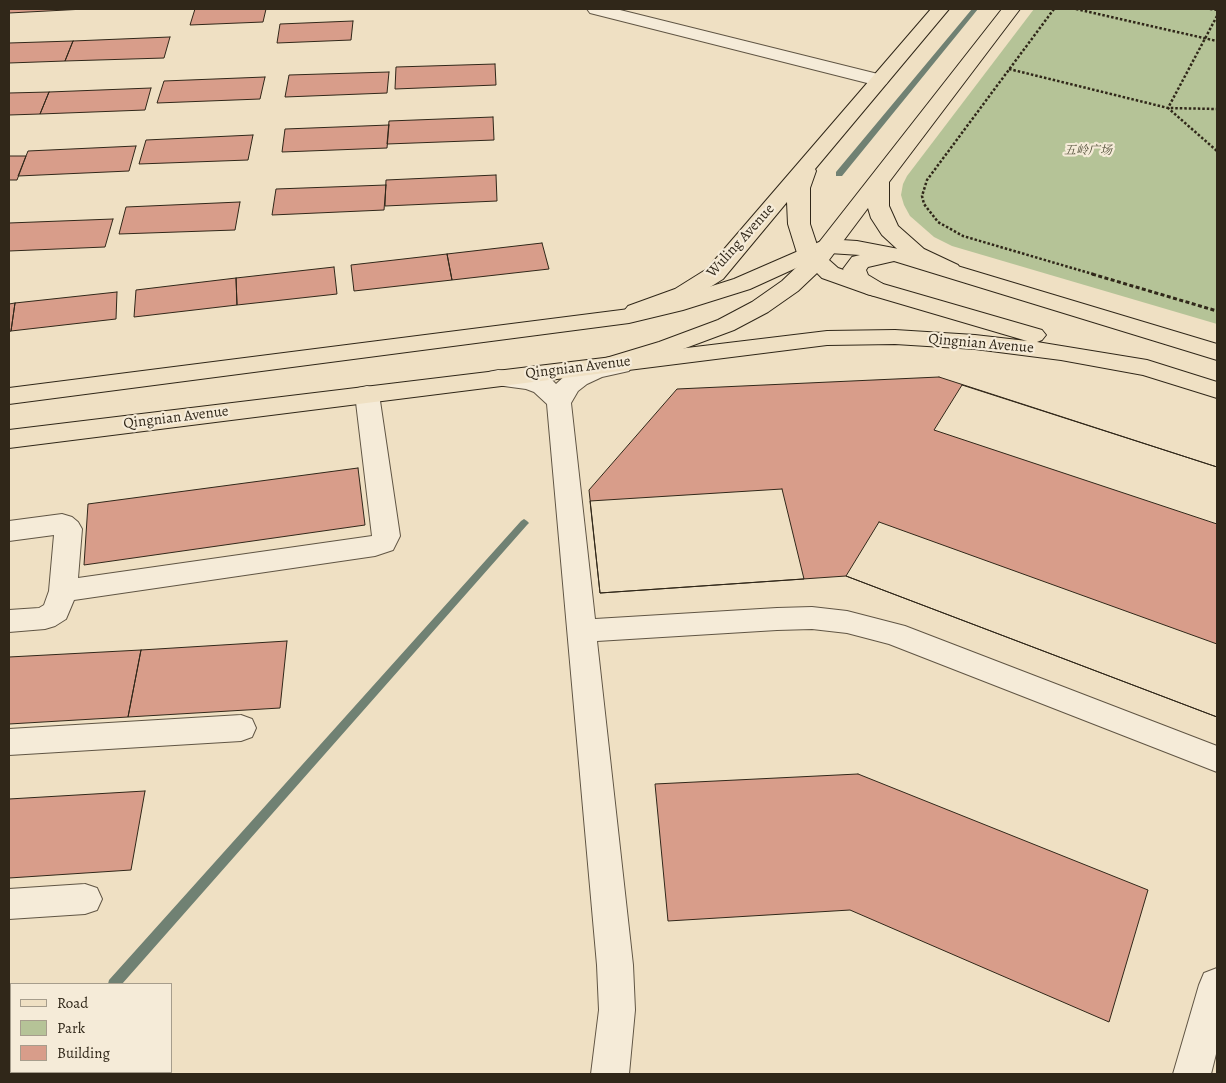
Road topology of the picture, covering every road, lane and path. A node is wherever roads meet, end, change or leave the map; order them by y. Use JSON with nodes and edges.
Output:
{"nodes":[{"id":1,"x":596,"y":9,"type":"edge"},
{"id":2,"x":940,"y":9,"type":"edge"},
{"id":3,"x":1011,"y":9,"type":"edge"},
{"id":4,"x":1054,"y":9,"type":"edge"},
{"id":5,"x":1076,"y":9,"type":"edge"},
{"id":6,"x":1210,"y":9,"type":"edge"},
{"id":7,"x":1217,"y":10,"type":"edge"},
{"id":8,"x":1217,"y":16,"type":"edge"},
{"id":9,"x":1205,"y":38,"type":"junction"},
{"id":10,"x":1217,"y":41,"type":"edge"},
{"id":11,"x":1009,"y":70,"type":"junction"},
{"id":12,"x":880,"y":80,"type":"junction"},
{"id":13,"x":1168,"y":108,"type":"junction"},
{"id":14,"x":1217,"y":109,"type":"edge"},
{"id":15,"x":1217,"y":151,"type":"edge"},
{"id":16,"x":815,"y":157,"type":"junction"},
{"id":17,"x":885,"y":172,"type":"junction"},
{"id":18,"x":817,"y":253,"type":"junction"},
{"id":19,"x":896,"y":255,"type":"junction"},
{"id":20,"x":978,"y":280,"type":"junction"},
{"id":21,"x":875,"y":289,"type":"junction"},
{"id":22,"x":1217,"y":311,"type":"edge"},
{"id":23,"x":595,"y":321,"type":"junction"},
{"id":24,"x":1217,"y":352,"type":"edge"},
{"id":25,"x":656,"y":358,"type":"junction"},
{"id":26,"x":615,"y":363,"type":"junction"},
{"id":27,"x":1147,"y":368,"type":"junction"},
{"id":28,"x":498,"y":378,"type":"junction"},
{"id":29,"x":1217,"y":390,"type":"edge"},
{"id":30,"x":367,"y":394,"type":"junction"},
{"id":31,"x":9,"y":396,"type":"edge"},
{"id":32,"x":559,"y":403,"type":"junction"},
{"id":33,"x":9,"y":439,"type":"edge"},
{"id":34,"x":9,"y":531,"type":"edge"},
{"id":35,"x":63,"y":591,"type":"junction"},
{"id":36,"x":9,"y":621,"type":"edge"},
{"id":37,"x":582,"y":630,"type":"junction"},
{"id":38,"x":241,"y":728,"type":"dead end"},
{"id":39,"x":9,"y":742,"type":"edge"},
{"id":40,"x":1217,"y":759,"type":"edge"},
{"id":41,"x":85,"y":899,"type":"dead end"},
{"id":42,"x":9,"y":904,"type":"edge"},
{"id":43,"x":1217,"y":985,"type":"edge"},
{"id":44,"x":610,"y":1074,"type":"edge"},
{"id":45,"x":1192,"y":1074,"type":"edge"}],
"edges":[{"from":1,"to":12,"type":"street"},
{"from":2,"to":12,"type":"main road","name":"Wuling Avenue"},
{"from":3,"to":17,"type":"main road"},
{"from":4,"to":11,"type":"path"},
{"from":5,"to":9,"type":"path"},
{"from":6,"to":7,"type":"path"},
{"from":8,"to":9,"type":"path"},
{"from":9,"to":10,"type":"path"},
{"from":9,"to":13,"type":"path"},
{"from":11,"to":13,"type":"path"},
{"from":11,"to":22,"type":"path"},
{"from":12,"to":16,"type":"main road","name":"Wuling Avenue"},
{"from":13,"to":14,"type":"path"},
{"from":13,"to":15,"type":"path"},
{"from":16,"to":18,"type":"main road","name":"Wuling Avenue"},
{"from":16,"to":23,"type":"main road","name":"Wuling Avenue"},
{"from":17,"to":18,"type":"main road"},
{"from":17,"to":20,"type":"main road"},
{"from":18,"to":19,"type":"main road","name":"Qingnian Avenue"},
{"from":18,"to":21,"type":"main road"},
{"from":18,"to":23,"type":"main road"},
{"from":18,"to":26,"type":"main road"},
{"from":19,"to":20,"type":"main road","name":"Qingnian Avenue"},
{"from":19,"to":21,"type":"main road","name":"Qingnian Avenue"},
{"from":20,"to":24,"type":"main road","name":"Qingnian Avenue"},
{"from":21,"to":27,"type":"main road","name":"Qingnian Avenue"},
{"from":23,"to":31,"type":"main road"},
{"from":25,"to":26,"type":"main road","name":"Qingnian Avenue"},
{"from":25,"to":27,"type":"main road","name":"Qingnian Avenue"},
{"from":25,"to":32,"type":"street"},
{"from":26,"to":28,"type":"main road","name":"Qingnian Avenue"},
{"from":27,"to":29,"type":"main road","name":"Qingnian Avenue"},
{"from":28,"to":30,"type":"main road","name":"Qingnian Avenue"},
{"from":28,"to":32,"type":"street"},
{"from":30,"to":33,"type":"main road","name":"Qingnian Avenue"},
{"from":30,"to":35,"type":"street"},
{"from":32,"to":37,"type":"street"},
{"from":34,"to":35,"type":"street"},
{"from":35,"to":36,"type":"street"},
{"from":37,"to":40,"type":"street"},
{"from":37,"to":44,"type":"street"},
{"from":38,"to":39,"type":"street"},
{"from":41,"to":42,"type":"street"},
{"from":43,"to":45,"type":"street"}]}
